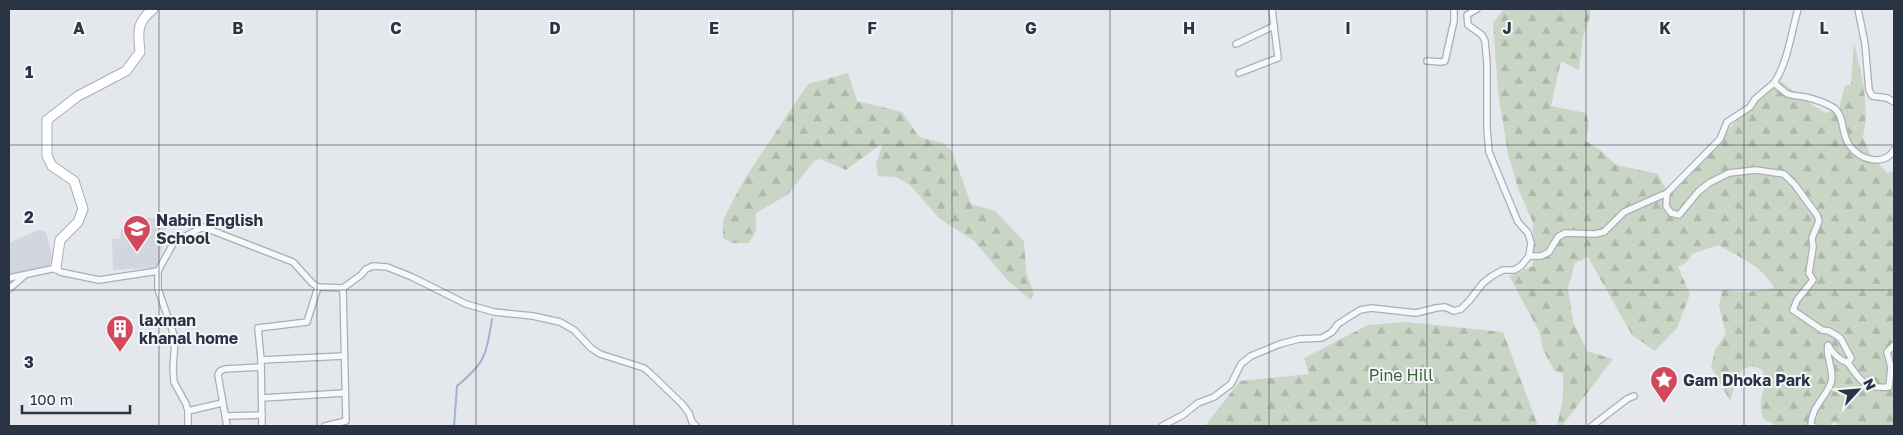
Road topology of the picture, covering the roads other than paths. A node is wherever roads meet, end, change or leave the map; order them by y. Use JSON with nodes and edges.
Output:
{"nodes":[{"id":1,"x":153,"y":9,"type":"edge"},
{"id":2,"x":1272,"y":9,"type":"edge"},
{"id":3,"x":1454,"y":9,"type":"edge"},
{"id":4,"x":1477,"y":9,"type":"edge"},
{"id":5,"x":1798,"y":9,"type":"edge"},
{"id":6,"x":1858,"y":9,"type":"edge"},
{"id":7,"x":1274,"y":26,"type":"junction"},
{"id":8,"x":1236,"y":44,"type":"dead end"},
{"id":9,"x":1427,"y":61,"type":"dead end"},
{"id":10,"x":1239,"y":73,"type":"dead end"},
{"id":11,"x":1774,"y":83,"type":"junction"},
{"id":12,"x":1894,"y":102,"type":"edge"},
{"id":13,"x":1893,"y":153,"type":"edge"},
{"id":14,"x":1667,"y":192,"type":"junction"},
{"id":15,"x":1529,"y":256,"type":"junction"},
{"id":16,"x":56,"y":268,"type":"junction"},
{"id":17,"x":158,"y":271,"type":"junction"},
{"id":18,"x":25,"y":275,"type":"junction"},
{"id":19,"x":9,"y":278,"type":"edge"},
{"id":20,"x":318,"y":287,"type":"junction"},
{"id":21,"x":343,"y":288,"type":"junction"},
{"id":22,"x":9,"y":289,"type":"edge"},
{"id":23,"x":1894,"y":345,"type":"edge"},
{"id":24,"x":344,"y":356,"type":"junction"},
{"id":25,"x":261,"y":360,"type":"junction"},
{"id":26,"x":1848,"y":363,"type":"junction"},
{"id":27,"x":261,"y":367,"type":"junction"},
{"id":28,"x":345,"y":393,"type":"junction"},
{"id":29,"x":1634,"y":396,"type":"dead end"},
{"id":30,"x":262,"y":398,"type":"junction"},
{"id":31,"x":222,"y":403,"type":"junction"},
{"id":32,"x":188,"y":411,"type":"junction"},
{"id":33,"x":262,"y":415,"type":"junction"},
{"id":34,"x":225,"y":416,"type":"junction"},
{"id":35,"x":188,"y":426,"type":"edge"},
{"id":36,"x":227,"y":426,"type":"edge"},
{"id":37,"x":262,"y":426,"type":"edge"},
{"id":38,"x":325,"y":426,"type":"edge"},
{"id":39,"x":696,"y":426,"type":"edge"},
{"id":40,"x":1162,"y":426,"type":"edge"},
{"id":41,"x":1592,"y":426,"type":"edge"},
{"id":42,"x":1813,"y":426,"type":"edge"}],
"edges":[{"from":1,"to":16,"type":"street"},
{"from":2,"to":7,"type":"street"},
{"from":3,"to":9,"type":"street"},
{"from":4,"to":15,"type":"street"},
{"from":5,"to":11,"type":"street"},
{"from":6,"to":12,"type":"street"},
{"from":7,"to":8,"type":"street"},
{"from":7,"to":10,"type":"street"},
{"from":11,"to":13,"type":"street"},
{"from":11,"to":14,"type":"street"},
{"from":14,"to":15,"type":"street"},
{"from":14,"to":26,"type":"street"},
{"from":15,"to":40,"type":"street"},
{"from":16,"to":17,"type":"street"},
{"from":16,"to":18,"type":"street"},
{"from":17,"to":20,"type":"street"},
{"from":17,"to":32,"type":"street"},
{"from":18,"to":19,"type":"street"},
{"from":18,"to":22,"type":"street"},
{"from":20,"to":21,"type":"street"},
{"from":20,"to":25,"type":"street"},
{"from":21,"to":24,"type":"street"},
{"from":21,"to":39,"type":"street"},
{"from":23,"to":26,"type":"street"},
{"from":24,"to":25,"type":"street"},
{"from":24,"to":28,"type":"street"},
{"from":25,"to":27,"type":"street"},
{"from":26,"to":42,"type":"street"},
{"from":27,"to":30,"type":"street"},
{"from":27,"to":31,"type":"street"},
{"from":28,"to":30,"type":"street"},
{"from":28,"to":38,"type":"street"},
{"from":29,"to":41,"type":"street"},
{"from":30,"to":33,"type":"street"},
{"from":31,"to":32,"type":"street"},
{"from":31,"to":34,"type":"street"},
{"from":32,"to":35,"type":"street"},
{"from":33,"to":34,"type":"street"},
{"from":33,"to":37,"type":"street"},
{"from":34,"to":36,"type":"street"}]}
